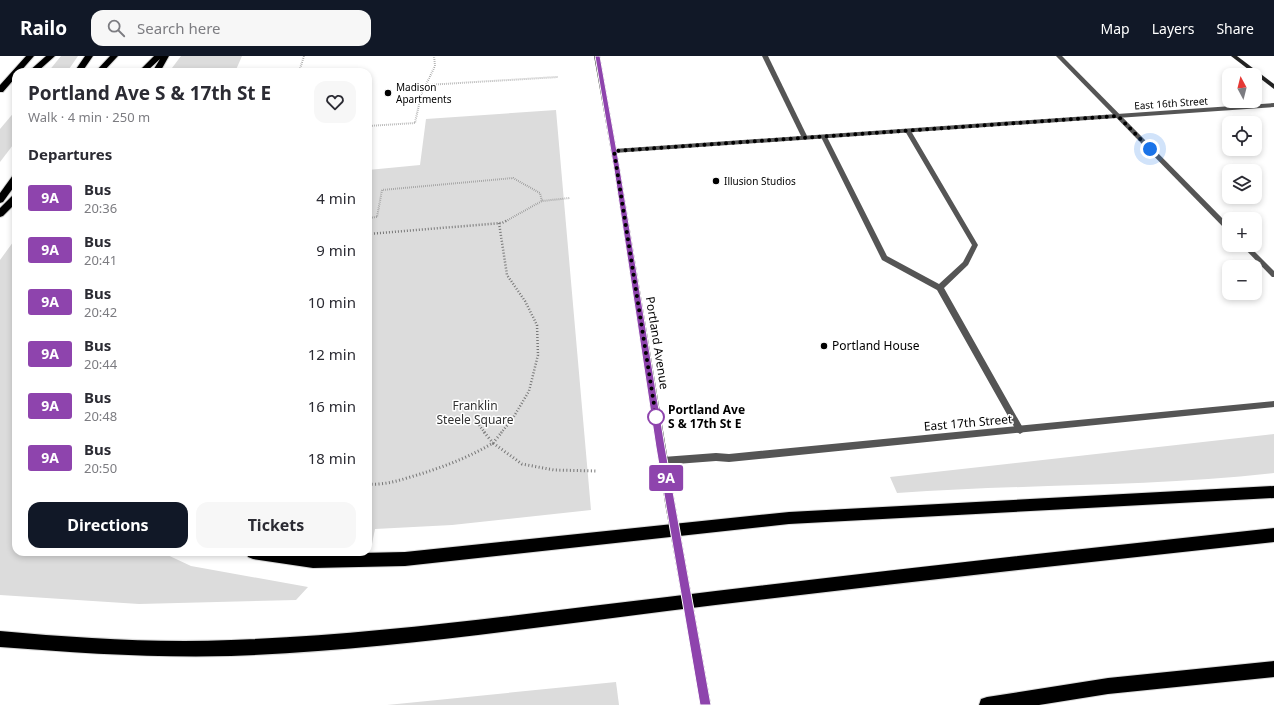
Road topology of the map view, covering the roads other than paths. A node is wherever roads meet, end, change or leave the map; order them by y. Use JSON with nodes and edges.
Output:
{"nodes":[{"id":1,"x":30,"y":56,"type":"edge"},
{"id":2,"x":50,"y":56,"type":"edge"},
{"id":3,"x":89,"y":56,"type":"edge"},
{"id":4,"x":114,"y":56,"type":"edge"},
{"id":5,"x":158,"y":56,"type":"edge"},
{"id":6,"x":165,"y":56,"type":"edge"},
{"id":7,"x":597,"y":56,"type":"edge"},
{"id":8,"x":765,"y":56,"type":"edge"},
{"id":9,"x":1059,"y":56,"type":"edge"},
{"id":10,"x":1234,"y":56,"type":"edge"},
{"id":11,"x":20,"y":68,"type":"edge"},
{"id":12,"x":36,"y":68,"type":"edge"},
{"id":13,"x":81,"y":68,"type":"edge"},
{"id":14,"x":104,"y":68,"type":"edge"},
{"id":15,"x":146,"y":68,"type":"edge"},
{"id":16,"x":158,"y":68,"type":"edge"},
{"id":17,"x":12,"y":76,"type":"edge"},
{"id":18,"x":12,"y":87,"type":"edge"},
{"id":19,"x":1274,"y":87,"type":"edge"},
{"id":20,"x":0,"y":90,"type":"edge"},
{"id":21,"x":0,"y":95,"type":"edge"},
{"id":22,"x":1274,"y":105,"type":"edge"},
{"id":23,"x":1118,"y":116,"type":"junction"},
{"id":24,"x":908,"y":131,"type":"junction"},
{"id":25,"x":824,"y":137,"type":"junction"},
{"id":26,"x":805,"y":138,"type":"junction"},
{"id":27,"x":614,"y":151,"type":"junction"},
{"id":28,"x":12,"y":183,"type":"edge"},
{"id":29,"x":0,"y":200,"type":"edge"},
{"id":30,"x":12,"y":201,"type":"edge"},
{"id":31,"x":0,"y":214,"type":"edge"},
{"id":32,"x":1222,"y":222,"type":"edge"},
{"id":33,"x":1251,"y":252,"type":"edge"},
{"id":34,"x":1274,"y":275,"type":"edge"},
{"id":35,"x":940,"y":288,"type":"junction"},
{"id":36,"x":1274,"y":404,"type":"edge"},
{"id":37,"x":1020,"y":430,"type":"junction"},
{"id":38,"x":663,"y":462,"type":"junction"},
{"id":39,"x":1274,"y":492,"type":"edge"},
{"id":40,"x":1274,"y":535,"type":"edge"},
{"id":41,"x":275,"y":556,"type":"edge"},
{"id":42,"x":0,"y":639,"type":"edge"},
{"id":43,"x":1274,"y":669,"type":"edge"},
{"id":44,"x":706,"y":705,"type":"edge"},
{"id":45,"x":987,"y":705,"type":"edge"}],
"edges":[{"from":1,"to":11,"type":"highway"},
{"from":2,"to":12,"type":"highway"},
{"from":3,"to":13,"type":"highway"},
{"from":4,"to":14,"type":"highway"},
{"from":5,"to":15,"type":"highway"},
{"from":6,"to":16,"type":"highway"},
{"from":7,"to":27,"type":"street","name":"Portland Avenue"},
{"from":8,"to":26,"type":"street"},
{"from":9,"to":23,"type":"street"},
{"from":10,"to":19,"type":"street"},
{"from":17,"to":20,"type":"highway"},
{"from":18,"to":21,"type":"highway"},
{"from":22,"to":23,"type":"street","name":"East 16th Street"},
{"from":23,"to":24,"type":"street","name":"East 16th Street"},
{"from":23,"to":32,"type":"street"},
{"from":24,"to":25,"type":"street","name":"East 16th Street"},
{"from":24,"to":35,"type":"street"},
{"from":25,"to":26,"type":"street","name":"East 16th Street"},
{"from":25,"to":35,"type":"street"},
{"from":26,"to":27,"type":"street","name":"East 16th Street"},
{"from":27,"to":38,"type":"street","name":"Portland Avenue"},
{"from":28,"to":29,"type":"highway"},
{"from":30,"to":31,"type":"highway"},
{"from":33,"to":34,"type":"street"},
{"from":35,"to":37,"type":"street"},
{"from":36,"to":37,"type":"street","name":"East 17th Street"},
{"from":37,"to":38,"type":"street","name":"East 17th Street"},
{"from":38,"to":44,"type":"street","name":"Portland Avenue","bridge":true},
{"from":39,"to":41,"type":"highway"},
{"from":40,"to":42,"type":"highway"},
{"from":43,"to":45,"type":"highway"}]}
